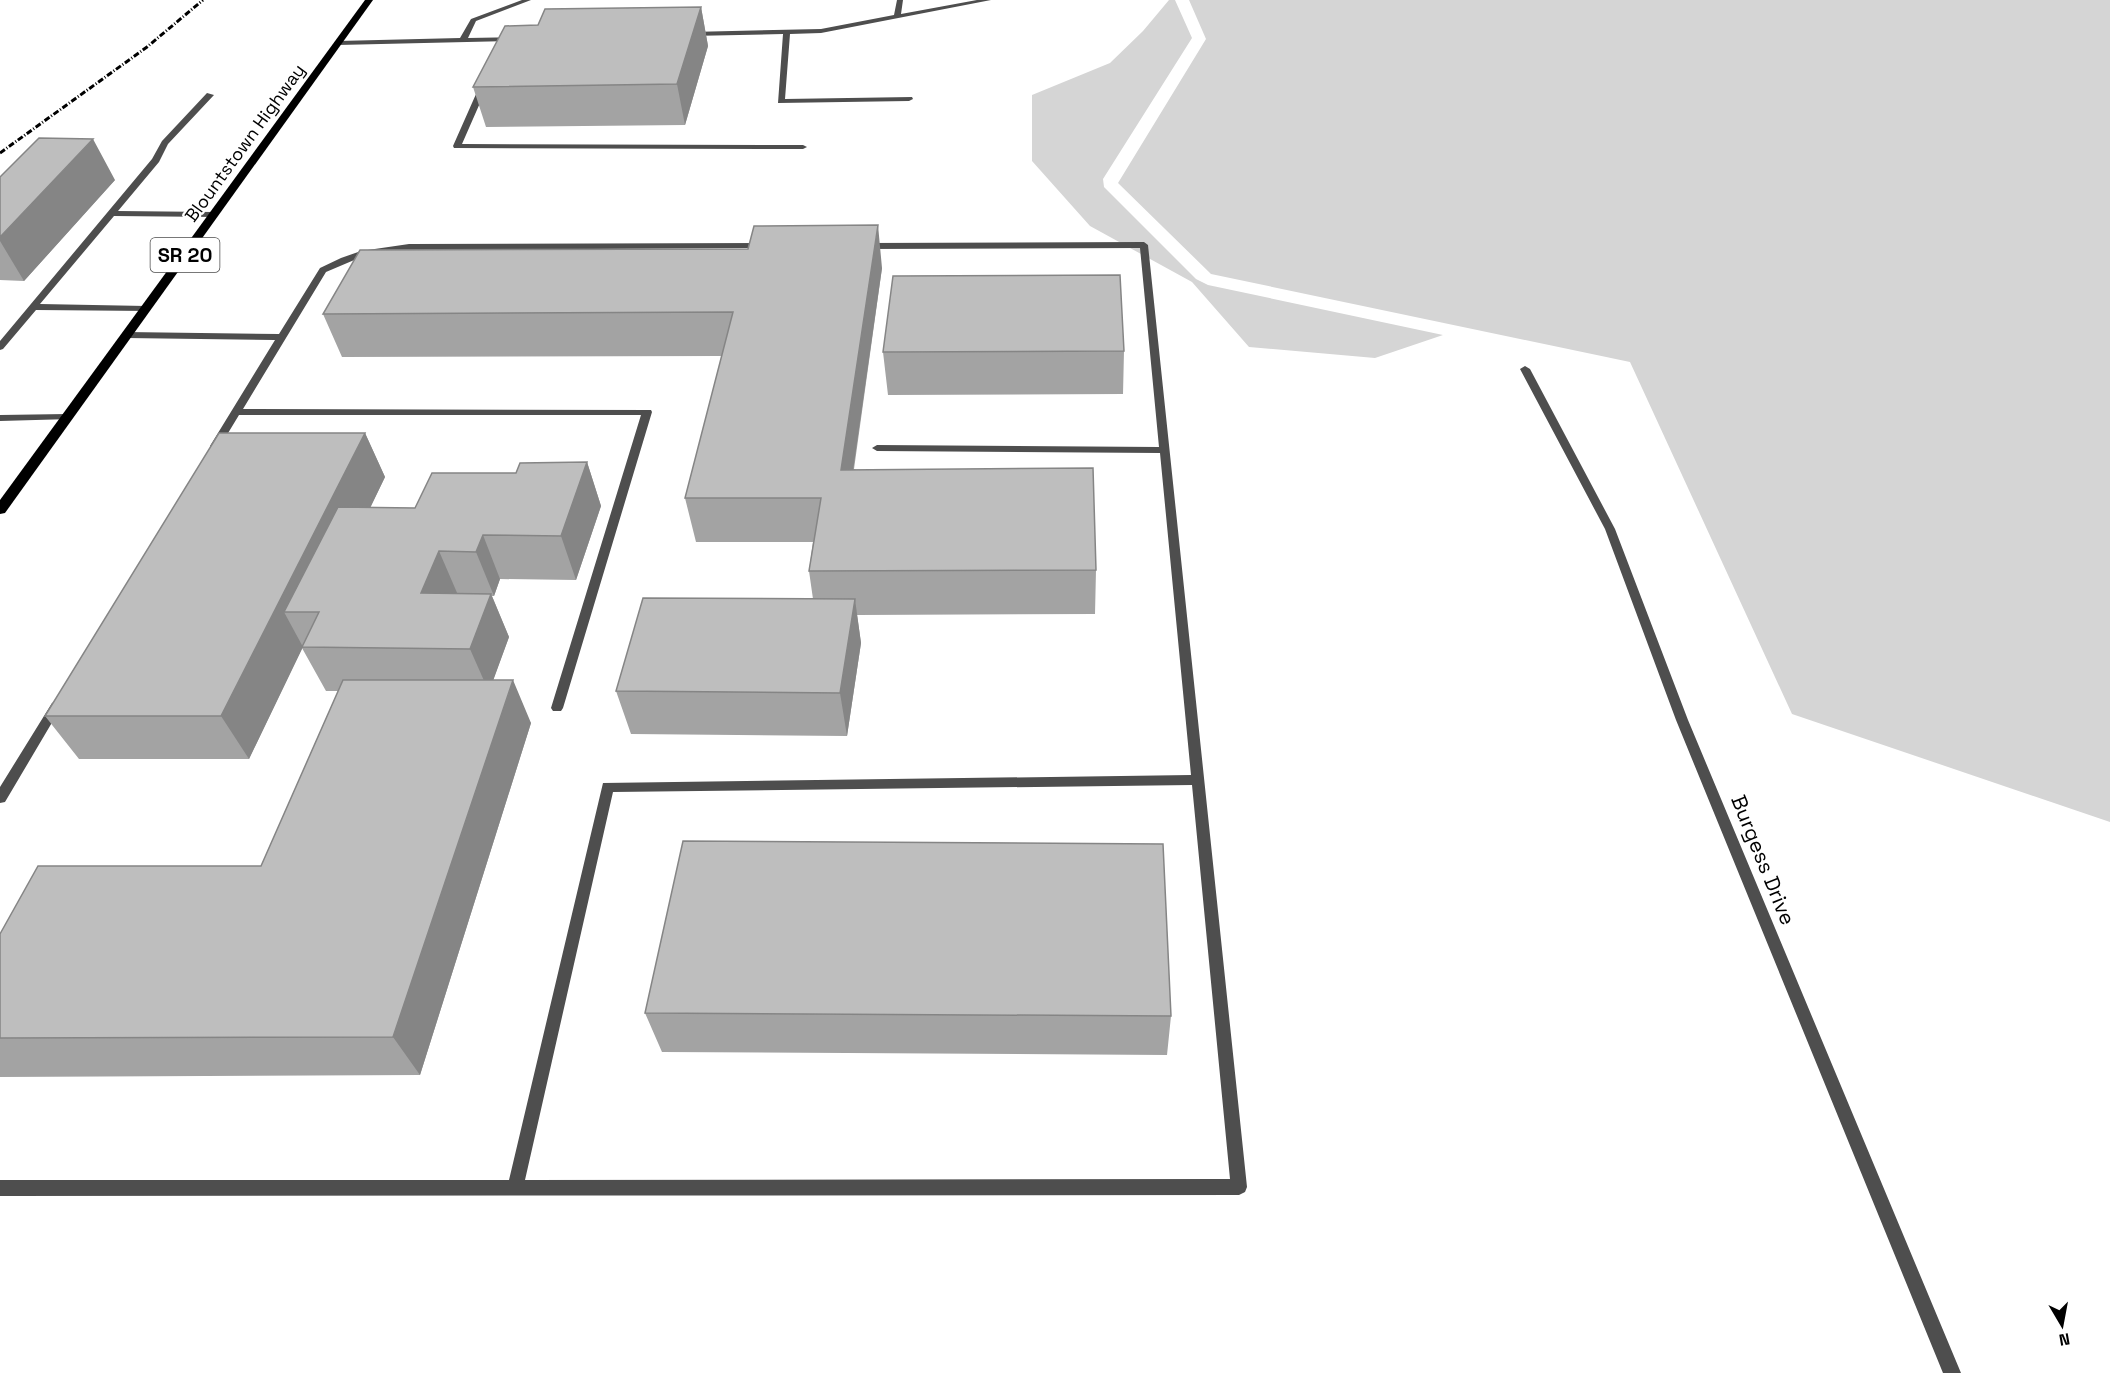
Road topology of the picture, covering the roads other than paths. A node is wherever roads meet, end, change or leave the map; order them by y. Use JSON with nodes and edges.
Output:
{"nodes":[{"id":1,"x":369,"y":0,"type":"edge"},
{"id":2,"x":528,"y":0,"type":"edge"},
{"id":3,"x":900,"y":0,"type":"edge"},
{"id":4,"x":988,"y":0,"type":"edge"},
{"id":5,"x":897,"y":17,"type":"junction"},
{"id":6,"x":787,"y":32,"type":"junction"},
{"id":7,"x":681,"y":34,"type":"edge"},
{"id":8,"x":527,"y":38,"type":"edge"},
{"id":9,"x":504,"y":39,"type":"junction"},
{"id":10,"x":463,"y":40,"type":"junction"},
{"id":11,"x":338,"y":43,"type":"junction"},
{"id":12,"x":499,"y":50,"type":"edge"},
{"id":13,"x":485,"y":82,"type":"edge"},
{"id":14,"x":210,"y":95,"type":"dead end"},
{"id":15,"x":909,"y":99,"type":"dead end"},
{"id":16,"x":803,"y":147,"type":"dead end"},
{"id":17,"x":112,"y":213,"type":"junction"},
{"id":18,"x":213,"y":215,"type":"junction"},
{"id":19,"x":776,"y":246,"type":"edge"},
{"id":20,"x":848,"y":246,"type":"edge"},
{"id":21,"x":33,"y":307,"type":"junction"},
{"id":22,"x":146,"y":309,"type":"junction"},
{"id":23,"x":126,"y":335,"type":"junction"},
{"id":24,"x":282,"y":338,"type":"junction"},
{"id":25,"x":0,"y":347,"type":"edge"},
{"id":26,"x":1525,"y":369,"type":"dead end"},
{"id":27,"x":236,"y":412,"type":"junction"},
{"id":28,"x":67,"y":417,"type":"junction"},
{"id":29,"x":0,"y":418,"type":"edge"},
{"id":30,"x":877,"y":448,"type":"dead end"},
{"id":31,"x":1165,"y":450,"type":"junction"},
{"id":32,"x":211,"y":452,"type":"edge"},
{"id":33,"x":0,"y":510,"type":"edge"},
{"id":34,"x":62,"y":696,"type":"edge"},
{"id":35,"x":557,"y":708,"type":"dead end"},
{"id":36,"x":1198,"y":780,"type":"junction"},
{"id":37,"x":0,"y":798,"type":"edge"},
{"id":38,"x":0,"y":1188,"type":"edge"},
{"id":39,"x":515,"y":1188,"type":"junction"},
{"id":40,"x":1952,"y":1373,"type":"edge"}],
"edges":[{"from":1,"to":11,"type":"main road","name":"Blountstown Highway","number":"SR 20"},
{"from":2,"to":10,"type":"street"},
{"from":3,"to":5,"type":"street"},
{"from":4,"to":5,"type":"street"},
{"from":5,"to":6,"type":"street"},
{"from":6,"to":7,"type":"street"},
{"from":6,"to":15,"type":"street"},
{"from":8,"to":9,"type":"street"},
{"from":9,"to":10,"type":"street"},
{"from":9,"to":12,"type":"street"},
{"from":10,"to":11,"type":"street"},
{"from":11,"to":18,"type":"main road","name":"Blountstown Highway","number":"SR 20"},
{"from":13,"to":16,"type":"street"},
{"from":14,"to":17,"type":"street"},
{"from":17,"to":18,"type":"street"},
{"from":17,"to":21,"type":"street"},
{"from":18,"to":22,"type":"main road","name":"Blountstown Highway","number":"SR 20"},
{"from":19,"to":24,"type":"street"},
{"from":20,"to":31,"type":"street"},
{"from":21,"to":22,"type":"street"},
{"from":21,"to":25,"type":"street"},
{"from":22,"to":23,"type":"main road","name":"Blountstown Highway","number":"SR 20"},
{"from":23,"to":24,"type":"street"},
{"from":23,"to":28,"type":"main road","name":"Blountstown Highway","number":"SR 20"},
{"from":24,"to":27,"type":"street"},
{"from":26,"to":40,"type":"street","name":"Burgess Drive"},
{"from":27,"to":32,"type":"street"},
{"from":27,"to":35,"type":"street"},
{"from":28,"to":29,"type":"street"},
{"from":28,"to":33,"type":"main road","name":"Blountstown Highway","number":"SR 20"},
{"from":30,"to":31,"type":"street"},
{"from":31,"to":36,"type":"street"},
{"from":34,"to":37,"type":"street"},
{"from":36,"to":39,"type":"street"},
{"from":36,"to":39,"type":"street"},
{"from":38,"to":39,"type":"street"}]}
